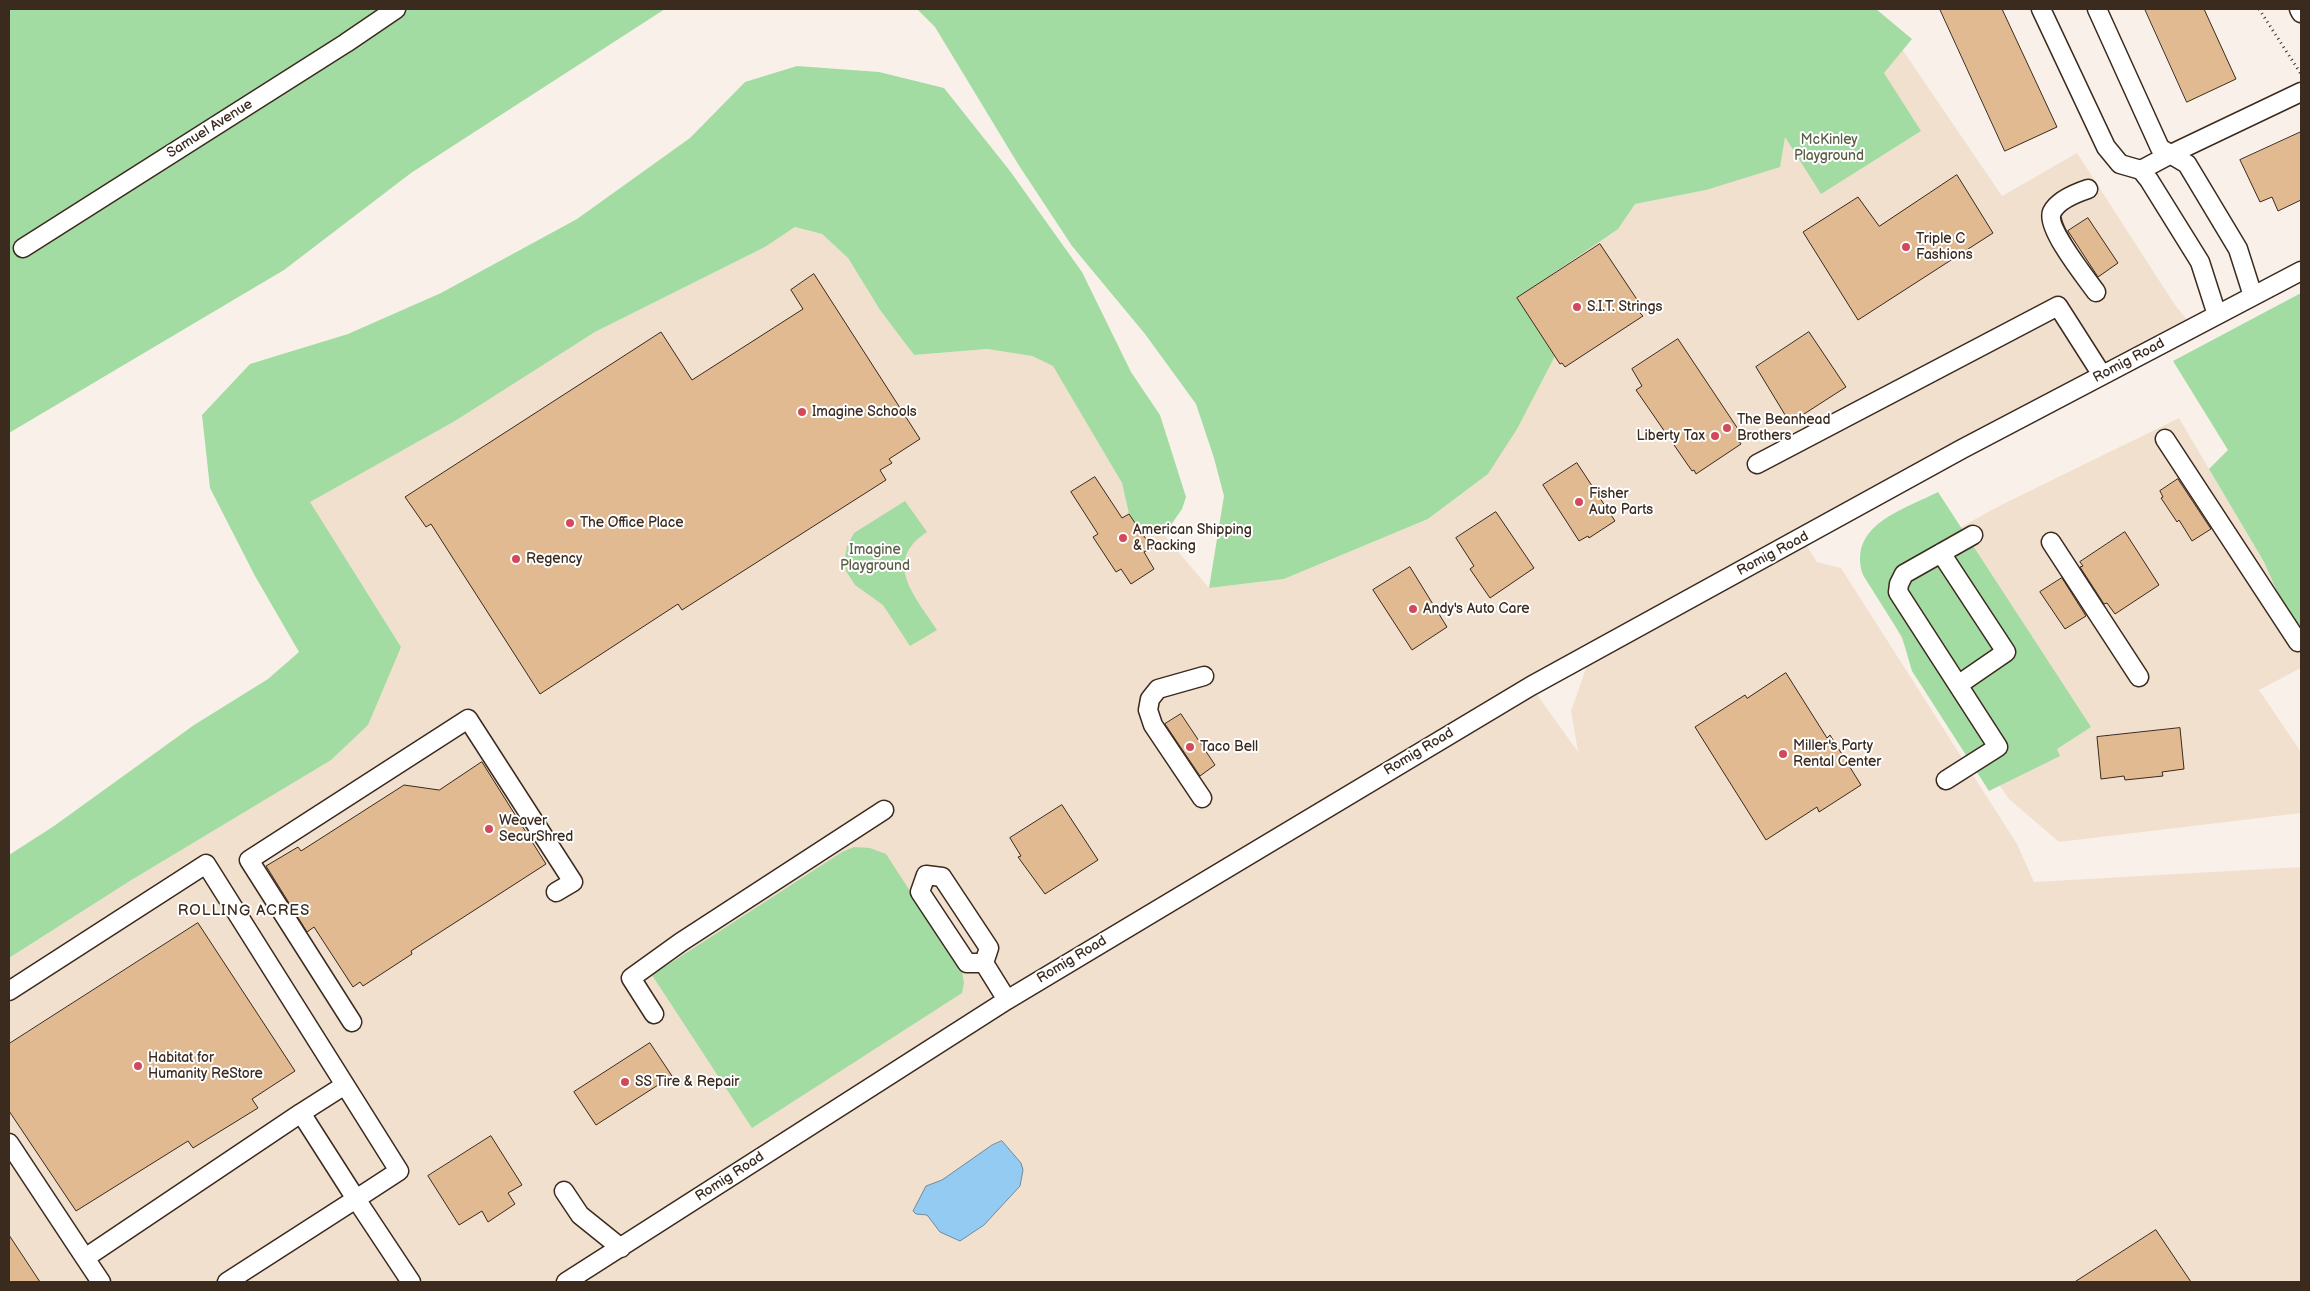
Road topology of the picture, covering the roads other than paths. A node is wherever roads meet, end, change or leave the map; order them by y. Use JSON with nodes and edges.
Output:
{"nodes":[{"id":1,"x":396,"y":9,"type":"edge"},
{"id":2,"x":2041,"y":9,"type":"edge"},
{"id":3,"x":2097,"y":9,"type":"edge"},
{"id":4,"x":2299,"y":9,"type":"edge"},
{"id":5,"x":2301,"y":13,"type":"edge"},
{"id":6,"x":2301,"y":92,"type":"edge"},
{"id":7,"x":2171,"y":154,"type":"junction"},
{"id":8,"x":2141,"y":170,"type":"junction"},
{"id":9,"x":2088,"y":188,"type":"dead end"},
{"id":10,"x":23,"y":248,"type":"dead end"},
{"id":11,"x":2301,"y":271,"type":"edge"},
{"id":12,"x":2096,"y":292,"type":"dead end"},
{"id":13,"x":2253,"y":296,"type":"junction"},
{"id":14,"x":2217,"y":315,"type":"junction"},
{"id":15,"x":2102,"y":375,"type":"junction"},
{"id":16,"x":2165,"y":439,"type":"dead end"},
{"id":17,"x":1757,"y":464,"type":"dead end"},
{"id":18,"x":1973,"y":535,"type":"dead end"},
{"id":19,"x":2051,"y":542,"type":"dead end"},
{"id":20,"x":1941,"y":553,"type":"junction"},
{"id":21,"x":2298,"y":642,"type":"dead end"},
{"id":22,"x":1204,"y":676,"type":"dead end"},
{"id":23,"x":2139,"y":677,"type":"dead end"},
{"id":24,"x":1958,"y":685,"type":"junction"},
{"id":25,"x":1946,"y":780,"type":"dead end"},
{"id":26,"x":1202,"y":798,"type":"dead end"},
{"id":27,"x":884,"y":810,"type":"dead end"},
{"id":28,"x":556,"y":892,"type":"dead end"},
{"id":29,"x":984,"y":963,"type":"junction"},
{"id":30,"x":9,"y":991,"type":"edge"},
{"id":31,"x":1007,"y":1000,"type":"junction"},
{"id":32,"x":654,"y":1014,"type":"dead end"},
{"id":33,"x":352,"y":1022,"type":"dead end"},
{"id":34,"x":345,"y":1085,"type":"junction"},
{"id":35,"x":301,"y":1113,"type":"junction"},
{"id":36,"x":9,"y":1143,"type":"edge"},
{"id":37,"x":564,"y":1191,"type":"dead end"},
{"id":38,"x":356,"y":1199,"type":"junction"},
{"id":39,"x":621,"y":1248,"type":"junction"},
{"id":40,"x":85,"y":1258,"type":"junction"},
{"id":41,"x":101,"y":1282,"type":"edge"},
{"id":42,"x":228,"y":1282,"type":"edge"},
{"id":43,"x":411,"y":1282,"type":"edge"},
{"id":44,"x":566,"y":1282,"type":"edge"}],
"edges":[{"from":1,"to":10,"type":"street","name":"Samuel Avenue"},
{"from":2,"to":8,"type":"street"},
{"from":3,"to":7,"type":"street"},
{"from":4,"to":5,"type":"street"},
{"from":6,"to":7,"type":"street"},
{"from":7,"to":8,"type":"street"},
{"from":7,"to":13,"type":"street"},
{"from":8,"to":14,"type":"street"},
{"from":9,"to":12,"type":"street"},
{"from":11,"to":13,"type":"street","name":"Romig Road"},
{"from":13,"to":14,"type":"street","name":"Romig Road"},
{"from":14,"to":15,"type":"street","name":"Romig Road"},
{"from":15,"to":17,"type":"street"},
{"from":15,"to":31,"type":"street","name":"Romig Road"},
{"from":16,"to":21,"type":"street"},
{"from":18,"to":20,"type":"street"},
{"from":19,"to":23,"type":"street"},
{"from":20,"to":24,"type":"street"},
{"from":20,"to":24,"type":"street"},
{"from":22,"to":26,"type":"street"},
{"from":24,"to":25,"type":"street"},
{"from":27,"to":32,"type":"street"},
{"from":28,"to":33,"type":"street"},
{"from":29,"to":29,"type":"street"},
{"from":29,"to":31,"type":"street"},
{"from":30,"to":34,"type":"street"},
{"from":31,"to":39,"type":"street","name":"Romig Road"},
{"from":34,"to":35,"type":"street"},
{"from":34,"to":38,"type":"street"},
{"from":35,"to":38,"type":"street"},
{"from":35,"to":40,"type":"street"},
{"from":36,"to":40,"type":"street"},
{"from":37,"to":39,"type":"street"},
{"from":38,"to":42,"type":"street"},
{"from":38,"to":43,"type":"street"},
{"from":39,"to":44,"type":"street","name":"Romig Road"},
{"from":40,"to":41,"type":"street"}]}
